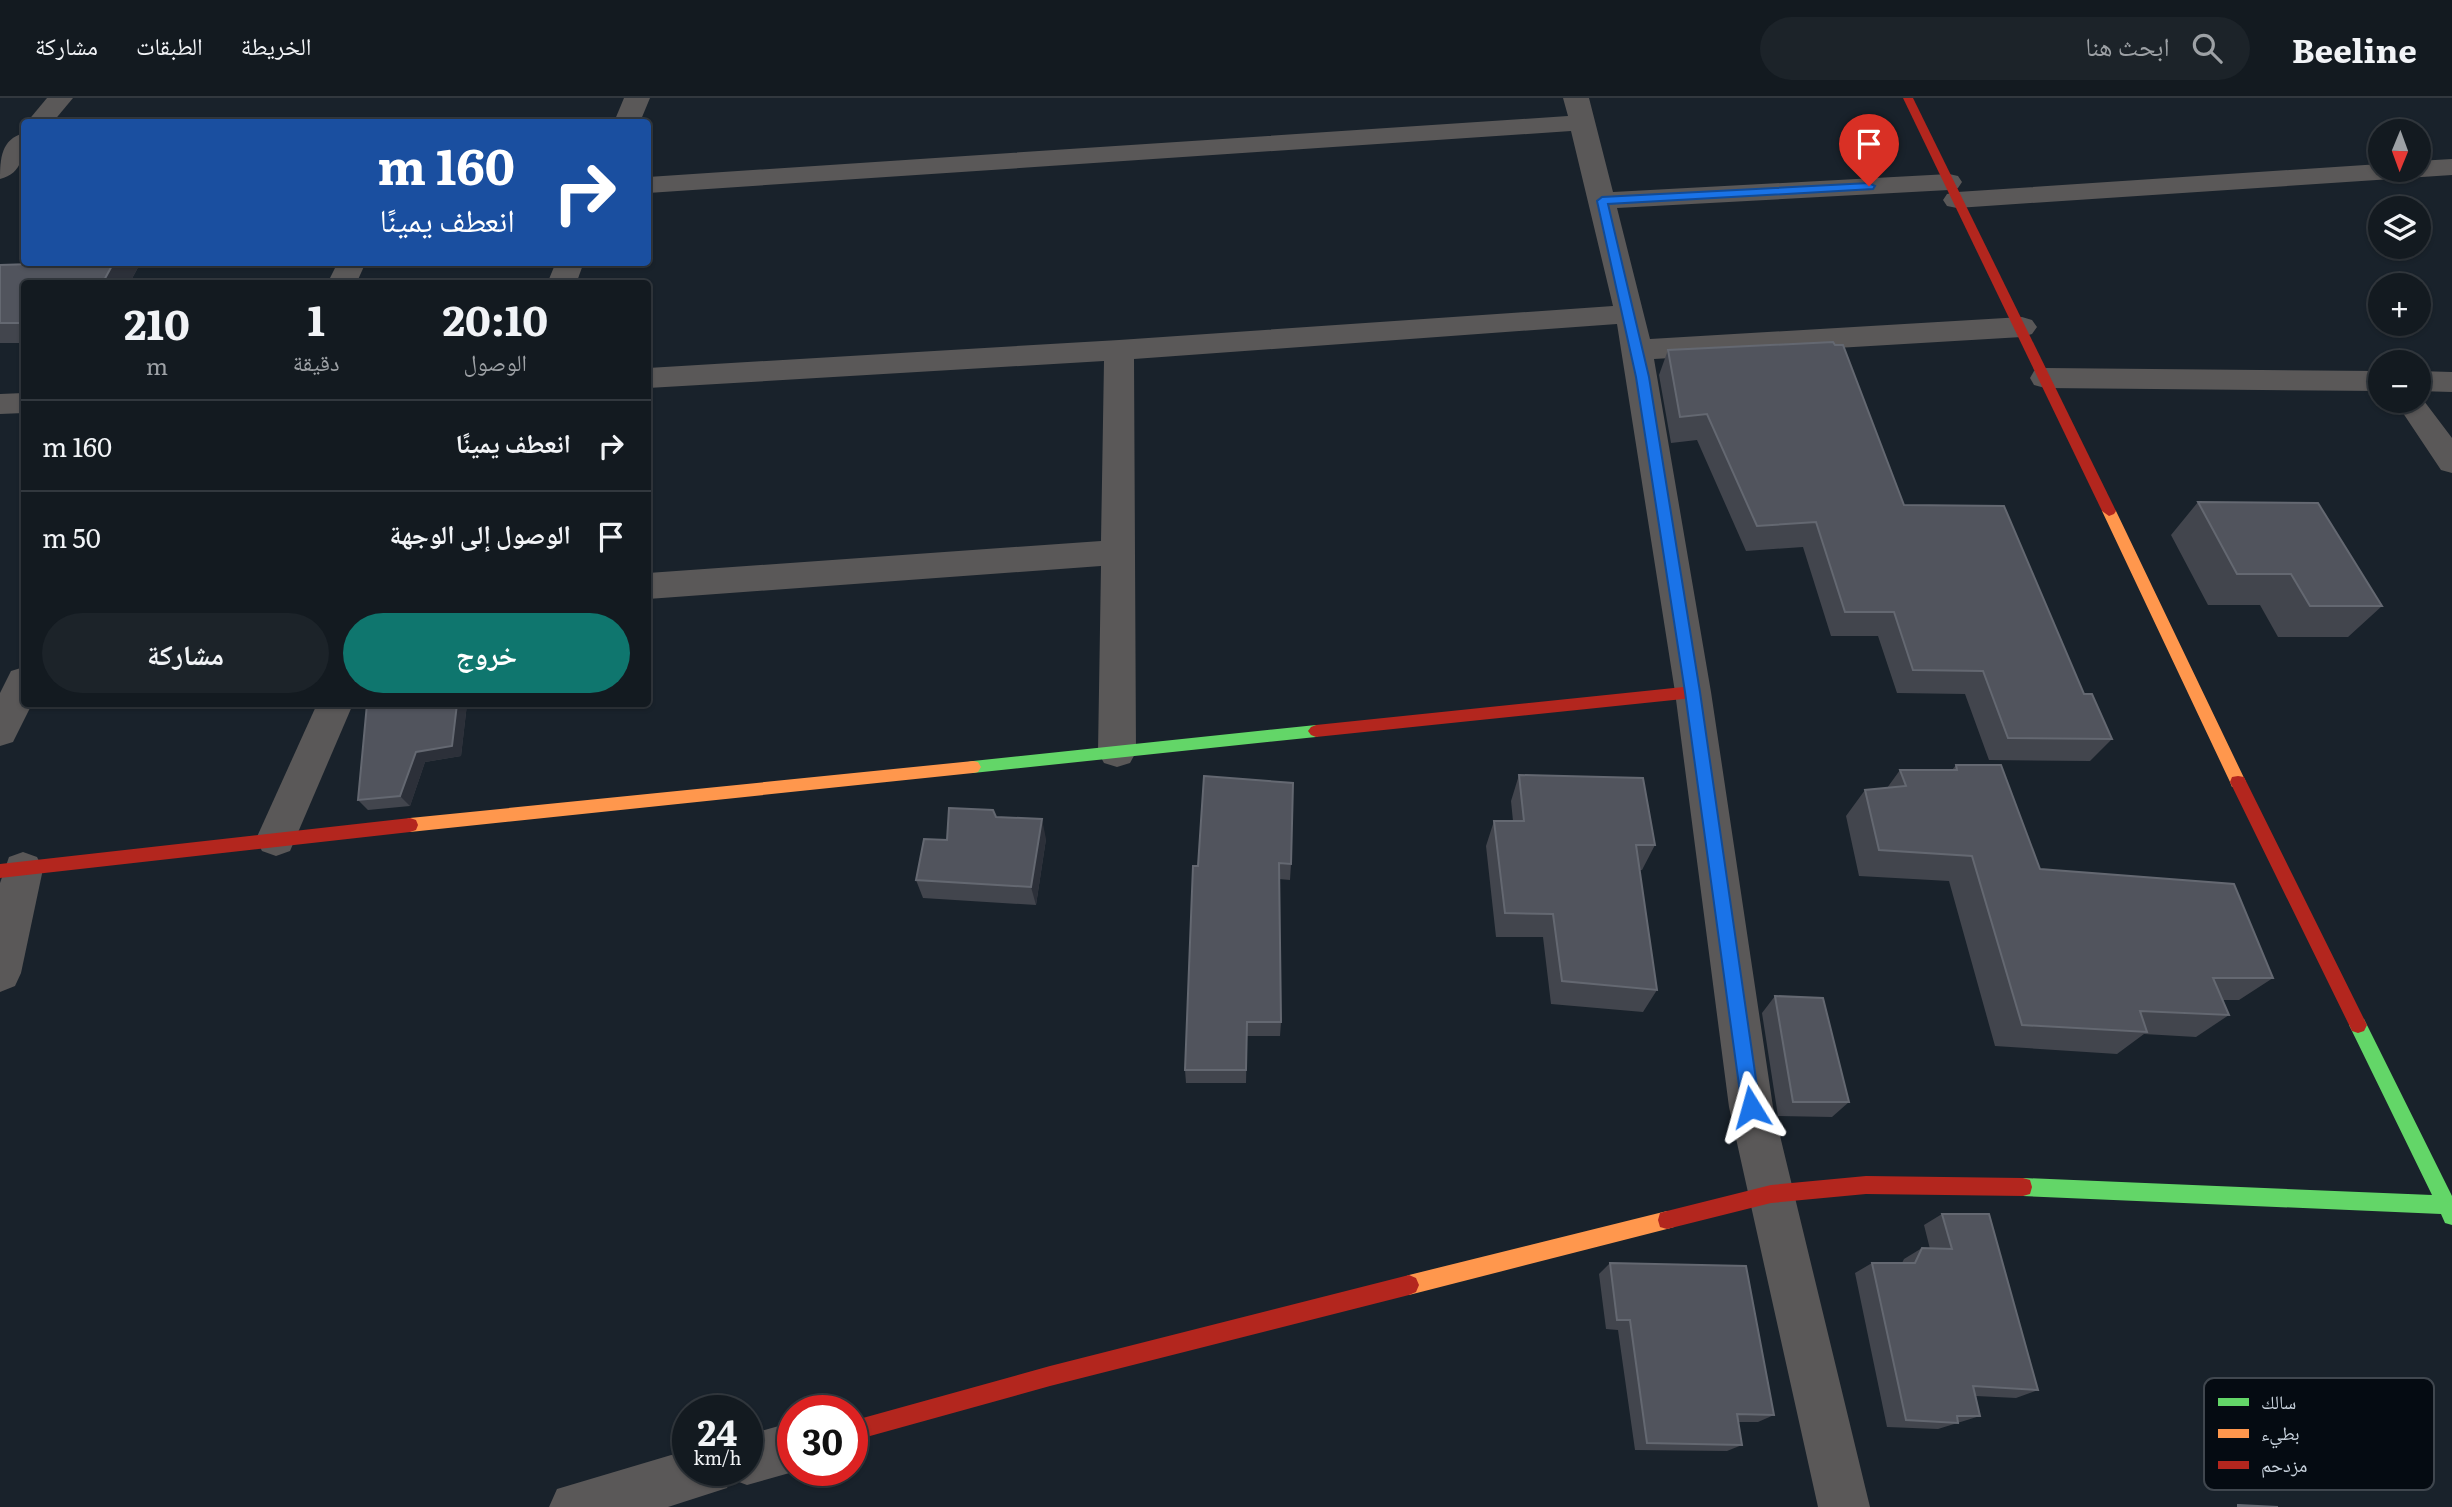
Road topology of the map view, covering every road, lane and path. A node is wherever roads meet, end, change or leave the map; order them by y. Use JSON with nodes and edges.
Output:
{"nodes":[{"id":1,"x":61,"y":98,"type":"edge"},
{"id":2,"x":637,"y":98,"type":"edge"},
{"id":3,"x":1908,"y":98,"type":"edge"},
{"id":4,"x":1579,"y":111,"type":"edge"},
{"id":5,"x":43,"y":119,"type":"edge"},
{"id":6,"x":628,"y":119,"type":"edge"},
{"id":7,"x":21,"y":145,"type":"edge"},
{"id":8,"x":2452,"y":167,"type":"edge"},
{"id":9,"x":2431,"y":168,"type":"edge"},
{"id":10,"x":21,"y":169,"type":"edge"},
{"id":11,"x":0,"y":171,"type":"edge"},
{"id":12,"x":2368,"y":172,"type":"edge"},
{"id":13,"x":651,"y":186,"type":"edge"},
{"id":14,"x":1953,"y":191,"type":"junction"},
{"id":15,"x":1602,"y":201,"type":"junction"},
{"id":16,"x":1628,"y":314,"type":"junction"},
{"id":17,"x":2021,"y":327,"type":"junction"},
{"id":18,"x":1119,"y":350,"type":"junction"},
{"id":19,"x":1638,"y":350,"type":"junction"},
{"id":20,"x":651,"y":378,"type":"edge"},
{"id":21,"x":2045,"y":378,"type":"junction"},
{"id":22,"x":2368,"y":381,"type":"edge"},
{"id":23,"x":2431,"y":381,"type":"edge"},
{"id":24,"x":2452,"y":382,"type":"edge"},
{"id":25,"x":21,"y":403,"type":"edge"},
{"id":26,"x":0,"y":404,"type":"edge"},
{"id":27,"x":2418,"y":413,"type":"edge"},
{"id":28,"x":2452,"y":462,"type":"edge"},
{"id":29,"x":1118,"y":552,"type":"junction"},
{"id":30,"x":651,"y":586,"type":"edge"},
{"id":31,"x":21,"y":687,"type":"edge"},
{"id":32,"x":1693,"y":692,"type":"junction"},
{"id":33,"x":334,"y":707,"type":"edge"},
{"id":34,"x":0,"y":731,"type":"edge"},
{"id":35,"x":1117,"y":752,"type":"junction"},
{"id":36,"x":276,"y":839,"type":"junction"},
{"id":37,"x":11,"y":870,"type":"edge"},
{"id":38,"x":0,"y":973,"type":"edge"},
{"id":39,"x":1770,"y":1194,"type":"junction"},
{"id":40,"x":2450,"y":1208,"type":"edge"},
{"id":41,"x":868,"y":1427,"type":"edge"},
{"id":42,"x":672,"y":1480,"type":"edge"},
{"id":43,"x":575,"y":1507,"type":"edge"},
{"id":44,"x":1844,"y":1507,"type":"edge"}],
"edges":[{"from":1,"to":5,"type":"street"},
{"from":2,"to":6,"type":"street"},
{"from":3,"to":14,"type":"street"},
{"from":4,"to":13,"type":"street"},
{"from":4,"to":15,"type":"street"},
{"from":7,"to":11,"type":"street"},
{"from":8,"to":9,"type":"street"},
{"from":10,"to":11,"type":"street"},
{"from":12,"to":14,"type":"street"},
{"from":14,"to":15,"type":"street"},
{"from":14,"to":17,"type":"street"},
{"from":15,"to":16,"type":"street"},
{"from":16,"to":18,"type":"street"},
{"from":16,"to":19,"type":"street"},
{"from":17,"to":19,"type":"street"},
{"from":17,"to":21,"type":"street"},
{"from":18,"to":20,"type":"street"},
{"from":18,"to":29,"type":"street"},
{"from":19,"to":32,"type":"street"},
{"from":21,"to":22,"type":"street"},
{"from":21,"to":40,"type":"street"},
{"from":23,"to":24,"type":"street"},
{"from":25,"to":26,"type":"street"},
{"from":27,"to":28,"type":"street"},
{"from":29,"to":30,"type":"street"},
{"from":29,"to":35,"type":"street"},
{"from":31,"to":34,"type":"street"},
{"from":32,"to":35,"type":"street"},
{"from":32,"to":39,"type":"street"},
{"from":33,"to":36,"type":"street"},
{"from":35,"to":36,"type":"street"},
{"from":36,"to":37,"type":"street"},
{"from":37,"to":38,"type":"street"},
{"from":39,"to":40,"type":"street"},
{"from":39,"to":41,"type":"street"},
{"from":39,"to":44,"type":"street"},
{"from":42,"to":43,"type":"street"}]}
